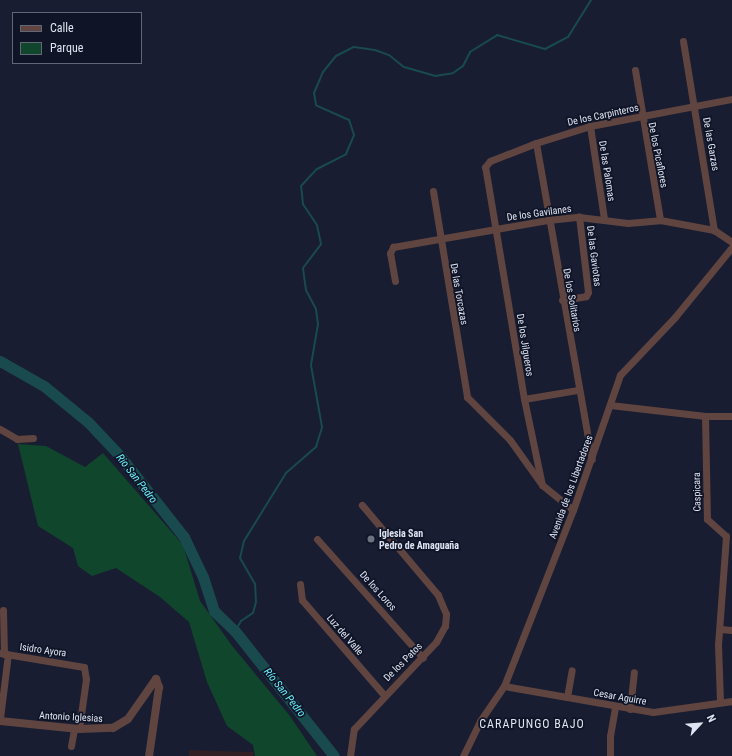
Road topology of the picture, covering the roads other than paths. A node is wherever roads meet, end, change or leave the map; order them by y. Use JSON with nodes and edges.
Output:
{"nodes":[{"id":1,"x":682,"y":40,"type":"dead end"},
{"id":2,"x":635,"y":70,"type":"dead end"},
{"id":3,"x":732,"y":99,"type":"edge"},
{"id":4,"x":694,"y":107,"type":"junction"},
{"id":5,"x":640,"y":116,"type":"junction"},
{"id":6,"x":590,"y":126,"type":"junction"},
{"id":7,"x":536,"y":143,"type":"junction"},
{"id":8,"x":485,"y":167,"type":"joint"},
{"id":9,"x":433,"y":191,"type":"dead end"},
{"id":10,"x":579,"y":217,"type":"junction"},
{"id":11,"x":604,"y":219,"type":"junction"},
{"id":12,"x":548,"y":220,"type":"junction"},
{"id":13,"x":660,"y":220,"type":"junction"},
{"id":14,"x":497,"y":229,"type":"junction"},
{"id":15,"x":714,"y":230,"type":"junction"},
{"id":16,"x":439,"y":239,"type":"junction"},
{"id":17,"x":732,"y":242,"type":"edge"},
{"id":18,"x":732,"y":247,"type":"edge"},
{"id":19,"x":395,"y":282,"type":"dead end"},
{"id":20,"x":562,"y":300,"type":"junction"},
{"id":21,"x":578,"y":390,"type":"junction"},
{"id":22,"x":524,"y":399,"type":"junction"},
{"id":23,"x":610,"y":405,"type":"junction"},
{"id":24,"x":705,"y":416,"type":"junction"},
{"id":25,"x":732,"y":416,"type":"edge"},
{"id":26,"x":0,"y":429,"type":"edge"},
{"id":27,"x":33,"y":438,"type":"dead end"},
{"id":28,"x":592,"y":459,"type":"junction"},
{"id":29,"x":542,"y":485,"type":"junction"},
{"id":30,"x":362,"y":505,"type":"dead end"},
{"id":31,"x":573,"y":510,"type":"junction"},
{"id":32,"x":317,"y":539,"type":"dead end"},
{"id":33,"x":300,"y":584,"type":"dead end"},
{"id":34,"x":3,"y":610,"type":"dead end"},
{"id":35,"x":720,"y":629,"type":"junction"},
{"id":36,"x":732,"y":630,"type":"edge"},
{"id":37,"x":4,"y":654,"type":"edge"},
{"id":38,"x":423,"y":658,"type":"junction"},
{"id":39,"x":572,"y":670,"type":"dead end"},
{"id":40,"x":634,"y":672,"type":"dead end"},
{"id":41,"x":504,"y":686,"type":"junction"},
{"id":42,"x":384,"y":695,"type":"junction"},
{"id":43,"x":567,"y":697,"type":"junction"},
{"id":44,"x":732,"y":701,"type":"edge"},
{"id":45,"x":720,"y":702,"type":"junction"},
{"id":46,"x":616,"y":707,"type":"junction"},
{"id":47,"x":630,"y":709,"type":"junction"},
{"id":48,"x":0,"y":718,"type":"edge"},
{"id":49,"x":0,"y":721,"type":"edge"},
{"id":50,"x":76,"y":729,"type":"junction"},
{"id":51,"x":71,"y":746,"type":"dead end"},
{"id":52,"x":149,"y":756,"type":"edge"},
{"id":53,"x":350,"y":756,"type":"edge"},
{"id":54,"x":462,"y":756,"type":"edge"},
{"id":55,"x":610,"y":756,"type":"edge"}],
"edges":[{"from":1,"to":4,"type":"street","name":"De las Garzas"},
{"from":2,"to":5,"type":"street","name":"De los Picaflores"},
{"from":3,"to":4,"type":"street","name":"De los Carpinteros"},
{"from":4,"to":5,"type":"street","name":"De los Carpinteros"},
{"from":4,"to":15,"type":"street","name":"De las Garzas"},
{"from":5,"to":6,"type":"street","name":"De los Carpinteros"},
{"from":5,"to":13,"type":"street","name":"De los Picaflores"},
{"from":6,"to":7,"type":"street","name":"De los Carpinteros"},
{"from":6,"to":11,"type":"street","name":"De las Palomas"},
{"from":7,"to":8,"type":"street","name":"De los Carpinteros"},
{"from":7,"to":12,"type":"street","name":"De los Solitarios"},
{"from":8,"to":14,"type":"street","name":"De los Jilgueros"},
{"from":9,"to":16,"type":"street","name":"De las Torcazas"},
{"from":10,"to":11,"type":"street","name":"De los Gavilanes"},
{"from":10,"to":12,"type":"street","name":"De los Gavilanes"},
{"from":10,"to":20,"type":"street","name":"De las Gaviotas"},
{"from":11,"to":13,"type":"street","name":"De los Gavilanes"},
{"from":12,"to":14,"type":"street","name":"De los Gavilanes"},
{"from":12,"to":20,"type":"street","name":"De los Solitarios"},
{"from":13,"to":15,"type":"street","name":"De los Gavilanes"},
{"from":14,"to":16,"type":"street","name":"De los Gavilanes"},
{"from":14,"to":22,"type":"street","name":"De los Jilgueros"},
{"from":15,"to":17,"type":"street"},
{"from":16,"to":19,"type":"street","name":"De los Gavilanes"},
{"from":16,"to":29,"type":"street","name":"De las Torcazas"},
{"from":18,"to":23,"type":"street","name":"Avenida de los Libertadores"},
{"from":20,"to":21,"type":"street","name":"De los Solitarios"},
{"from":21,"to":22,"type":"street"},
{"from":21,"to":28,"type":"street","name":"De los Solitarios"},
{"from":22,"to":29,"type":"street","name":"De los Jilgueros"},
{"from":23,"to":24,"type":"street"},
{"from":23,"to":28,"type":"street","name":"Avenida de los Libertadores"},
{"from":24,"to":25,"type":"street"},
{"from":24,"to":35,"type":"street","name":"Caspicara"},
{"from":26,"to":27,"type":"street"},
{"from":28,"to":31,"type":"street","name":"Avenida de los Libertadores"},
{"from":29,"to":31,"type":"street"},
{"from":30,"to":38,"type":"street","name":"De los Patos"},
{"from":31,"to":41,"type":"street","name":"Avenida de los Libertadores"},
{"from":32,"to":38,"type":"street","name":"De los Loros"},
{"from":33,"to":42,"type":"street","name":"Luz del Valle"},
{"from":34,"to":37,"type":"street"},
{"from":35,"to":36,"type":"street"},
{"from":35,"to":45,"type":"street","name":"Caspicara"},
{"from":37,"to":48,"type":"street"},
{"from":37,"to":50,"type":"street","name":"Isidro Ayora"},
{"from":38,"to":42,"type":"street","name":"De los Patos"},
{"from":39,"to":43,"type":"street"},
{"from":40,"to":47,"type":"street"},
{"from":41,"to":43,"type":"street","name":"Cesar Aguirre"},
{"from":41,"to":54,"type":"street","name":"Avenida de los Libertadores"},
{"from":42,"to":53,"type":"street","name":"De los Patos"},
{"from":43,"to":46,"type":"street","name":"Cesar Aguirre"},
{"from":44,"to":45,"type":"street","name":"Cesar Aguirre"},
{"from":45,"to":47,"type":"street","name":"Cesar Aguirre"},
{"from":46,"to":47,"type":"street","name":"Cesar Aguirre"},
{"from":46,"to":55,"type":"street"},
{"from":49,"to":50,"type":"street","name":"Antonio Iglesias"},
{"from":50,"to":51,"type":"street"},
{"from":50,"to":52,"type":"street","name":"Antonio Iglesias"}]}
